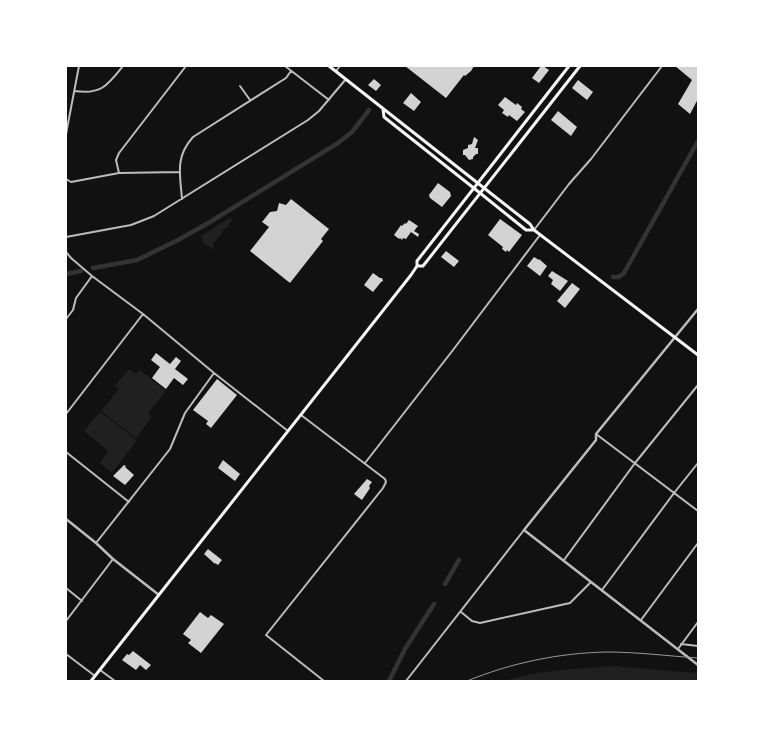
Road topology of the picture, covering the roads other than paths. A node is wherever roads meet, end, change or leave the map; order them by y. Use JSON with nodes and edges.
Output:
{"nodes":[{"id":1,"x":79,"y":66,"type":"edge"},
{"id":2,"x":123,"y":66,"type":"edge"},
{"id":3,"x":186,"y":66,"type":"edge"},
{"id":4,"x":285,"y":66,"type":"edge"},
{"id":5,"x":330,"y":66,"type":"edge"},
{"id":6,"x":340,"y":66,"type":"edge"},
{"id":7,"x":569,"y":66,"type":"edge"},
{"id":8,"x":580,"y":66,"type":"edge"},
{"id":9,"x":662,"y":66,"type":"edge"},
{"id":10,"x":292,"y":71,"type":"junction"},
{"id":11,"x":336,"y":71,"type":"junction"},
{"id":12,"x":346,"y":79,"type":"junction"},
{"id":13,"x":240,"y":86,"type":"dead end"},
{"id":14,"x":75,"y":91,"type":"junction"},
{"id":15,"x":250,"y":100,"type":"junction"},
{"id":16,"x":329,"y":100,"type":"junction"},
{"id":17,"x":383,"y":109,"type":"junction"},
{"id":18,"x":66,"y":134,"type":"edge"},
{"id":19,"x":179,"y":172,"type":"junction"},
{"id":20,"x":119,"y":173,"type":"junction"},
{"id":21,"x":66,"y":179,"type":"edge"},
{"id":22,"x":478,"y":183,"type":"junction"},
{"id":23,"x":474,"y":188,"type":"junction"},
{"id":24,"x":484,"y":188,"type":"junction"},
{"id":25,"x":480,"y":193,"type":"junction"},
{"id":26,"x":182,"y":199,"type":"junction"},
{"id":27,"x":534,"y":230,"type":"junction"},
{"id":28,"x":540,"y":235,"type":"junction"},
{"id":29,"x":66,"y":237,"type":"edge"},
{"id":30,"x":66,"y":252,"type":"edge"},
{"id":31,"x":417,"y":266,"type":"junction"},
{"id":32,"x":92,"y":276,"type":"junction"},
{"id":33,"x":698,"y":309,"type":"edge"},
{"id":34,"x":142,"y":314,"type":"junction"},
{"id":35,"x":66,"y":319,"type":"edge"},
{"id":36,"x":674,"y":337,"type":"junction"},
{"id":37,"x":698,"y":355,"type":"edge"},
{"id":38,"x":214,"y":373,"type":"junction"},
{"id":39,"x":698,"y":385,"type":"edge"},
{"id":40,"x":66,"y":414,"type":"edge"},
{"id":41,"x":301,"y":415,"type":"junction"},
{"id":42,"x":288,"y":430,"type":"junction"},
{"id":43,"x":596,"y":434,"type":"junction"},
{"id":44,"x":66,"y":452,"type":"edge"},
{"id":45,"x":365,"y":463,"type":"junction"},
{"id":46,"x":635,"y":463,"type":"junction"},
{"id":47,"x":698,"y":463,"type":"edge"},
{"id":48,"x":674,"y":493,"type":"junction"},
{"id":49,"x":129,"y":502,"type":"junction"},
{"id":50,"x":698,"y":511,"type":"edge"},
{"id":51,"x":66,"y":519,"type":"edge"},
{"id":52,"x":524,"y":530,"type":"junction"},
{"id":53,"x":96,"y":543,"type":"junction"},
{"id":54,"x":698,"y":543,"type":"edge"},
{"id":55,"x":113,"y":559,"type":"junction"},
{"id":56,"x":563,"y":561,"type":"junction"},
{"id":57,"x":591,"y":582,"type":"junction"},
{"id":58,"x":66,"y":588,"type":"edge"},
{"id":59,"x":602,"y":590,"type":"junction"},
{"id":60,"x":159,"y":595,"type":"junction"},
{"id":61,"x":82,"y":601,"type":"junction"},
{"id":62,"x":461,"y":612,"type":"junction"},
{"id":63,"x":641,"y":620,"type":"junction"},
{"id":64,"x":66,"y":621,"type":"edge"},
{"id":65,"x":698,"y":622,"type":"edge"},
{"id":66,"x":681,"y":644,"type":"junction"},
{"id":67,"x":698,"y":646,"type":"edge"},
{"id":68,"x":678,"y":649,"type":"junction"},
{"id":69,"x":66,"y":654,"type":"edge"},
{"id":70,"x":698,"y":665,"type":"edge"},
{"id":71,"x":100,"y":670,"type":"junction"},
{"id":72,"x":95,"y":676,"type":"junction"},
{"id":73,"x":91,"y":681,"type":"edge"},
{"id":74,"x":115,"y":681,"type":"edge"},
{"id":75,"x":324,"y":681,"type":"edge"},
{"id":76,"x":406,"y":681,"type":"edge"}],
"edges":[{"from":1,"to":14,"type":"street"},
{"from":2,"to":14,"type":"street"},
{"from":3,"to":20,"type":"street"},
{"from":4,"to":10,"type":"street"},
{"from":5,"to":11,"type":"main road"},
{"from":6,"to":11,"type":"street"},
{"from":7,"to":22,"type":"main road"},
{"from":8,"to":24,"type":"main road"},
{"from":9,"to":27,"type":"street"},
{"from":10,"to":15,"type":"street"},
{"from":10,"to":16,"type":"street"},
{"from":11,"to":12,"type":"main road"},
{"from":12,"to":16,"type":"street"},
{"from":12,"to":17,"type":"main road"},
{"from":13,"to":15,"type":"street"},
{"from":14,"to":18,"type":"street"},
{"from":15,"to":19,"type":"street"},
{"from":16,"to":26,"type":"street"},
{"from":17,"to":22,"type":"main road"},
{"from":17,"to":23,"type":"main road"},
{"from":19,"to":20,"type":"street"},
{"from":19,"to":26,"type":"street"},
{"from":20,"to":21,"type":"street"},
{"from":22,"to":23,"type":"main road"},
{"from":22,"to":24,"type":"main road"},
{"from":23,"to":25,"type":"main road"},
{"from":23,"to":31,"type":"main road"},
{"from":24,"to":25,"type":"main road"},
{"from":24,"to":27,"type":"main road"},
{"from":25,"to":27,"type":"main road"},
{"from":25,"to":31,"type":"main road"},
{"from":26,"to":29,"type":"street"},
{"from":27,"to":28,"type":"main road"},
{"from":28,"to":36,"type":"main road"},
{"from":28,"to":45,"type":"street"},
{"from":30,"to":32,"type":"street"},
{"from":31,"to":41,"type":"main road"},
{"from":32,"to":34,"type":"street"},
{"from":32,"to":35,"type":"street"},
{"from":33,"to":36,"type":"street"},
{"from":34,"to":38,"type":"street"},
{"from":34,"to":40,"type":"street"},
{"from":36,"to":37,"type":"main road"},
{"from":36,"to":43,"type":"street"},
{"from":38,"to":42,"type":"street"},
{"from":38,"to":49,"type":"street"},
{"from":39,"to":46,"type":"street"},
{"from":41,"to":42,"type":"main road"},
{"from":41,"to":45,"type":"street"},
{"from":42,"to":60,"type":"main road"},
{"from":43,"to":46,"type":"street"},
{"from":43,"to":52,"type":"street"},
{"from":44,"to":49,"type":"street"},
{"from":45,"to":75,"type":"street"},
{"from":46,"to":48,"type":"street"},
{"from":46,"to":56,"type":"street"},
{"from":47,"to":48,"type":"street"},
{"from":48,"to":50,"type":"street"},
{"from":48,"to":59,"type":"street"},
{"from":49,"to":53,"type":"street"},
{"from":51,"to":53,"type":"street"},
{"from":52,"to":56,"type":"street"},
{"from":52,"to":62,"type":"street"},
{"from":53,"to":55,"type":"street"},
{"from":54,"to":63,"type":"street"},
{"from":55,"to":60,"type":"street"},
{"from":55,"to":61,"type":"street"},
{"from":56,"to":57,"type":"street"},
{"from":57,"to":59,"type":"street"},
{"from":57,"to":62,"type":"street"},
{"from":58,"to":61,"type":"street"},
{"from":59,"to":63,"type":"street"},
{"from":60,"to":71,"type":"main road"},
{"from":61,"to":64,"type":"street"},
{"from":62,"to":76,"type":"street"},
{"from":63,"to":68,"type":"street"},
{"from":65,"to":66,"type":"street"},
{"from":66,"to":67,"type":"street"},
{"from":66,"to":68,"type":"street"},
{"from":68,"to":70,"type":"street"},
{"from":69,"to":72,"type":"street"},
{"from":71,"to":72,"type":"main road"},
{"from":71,"to":74,"type":"street"},
{"from":72,"to":73,"type":"main road"}]}
